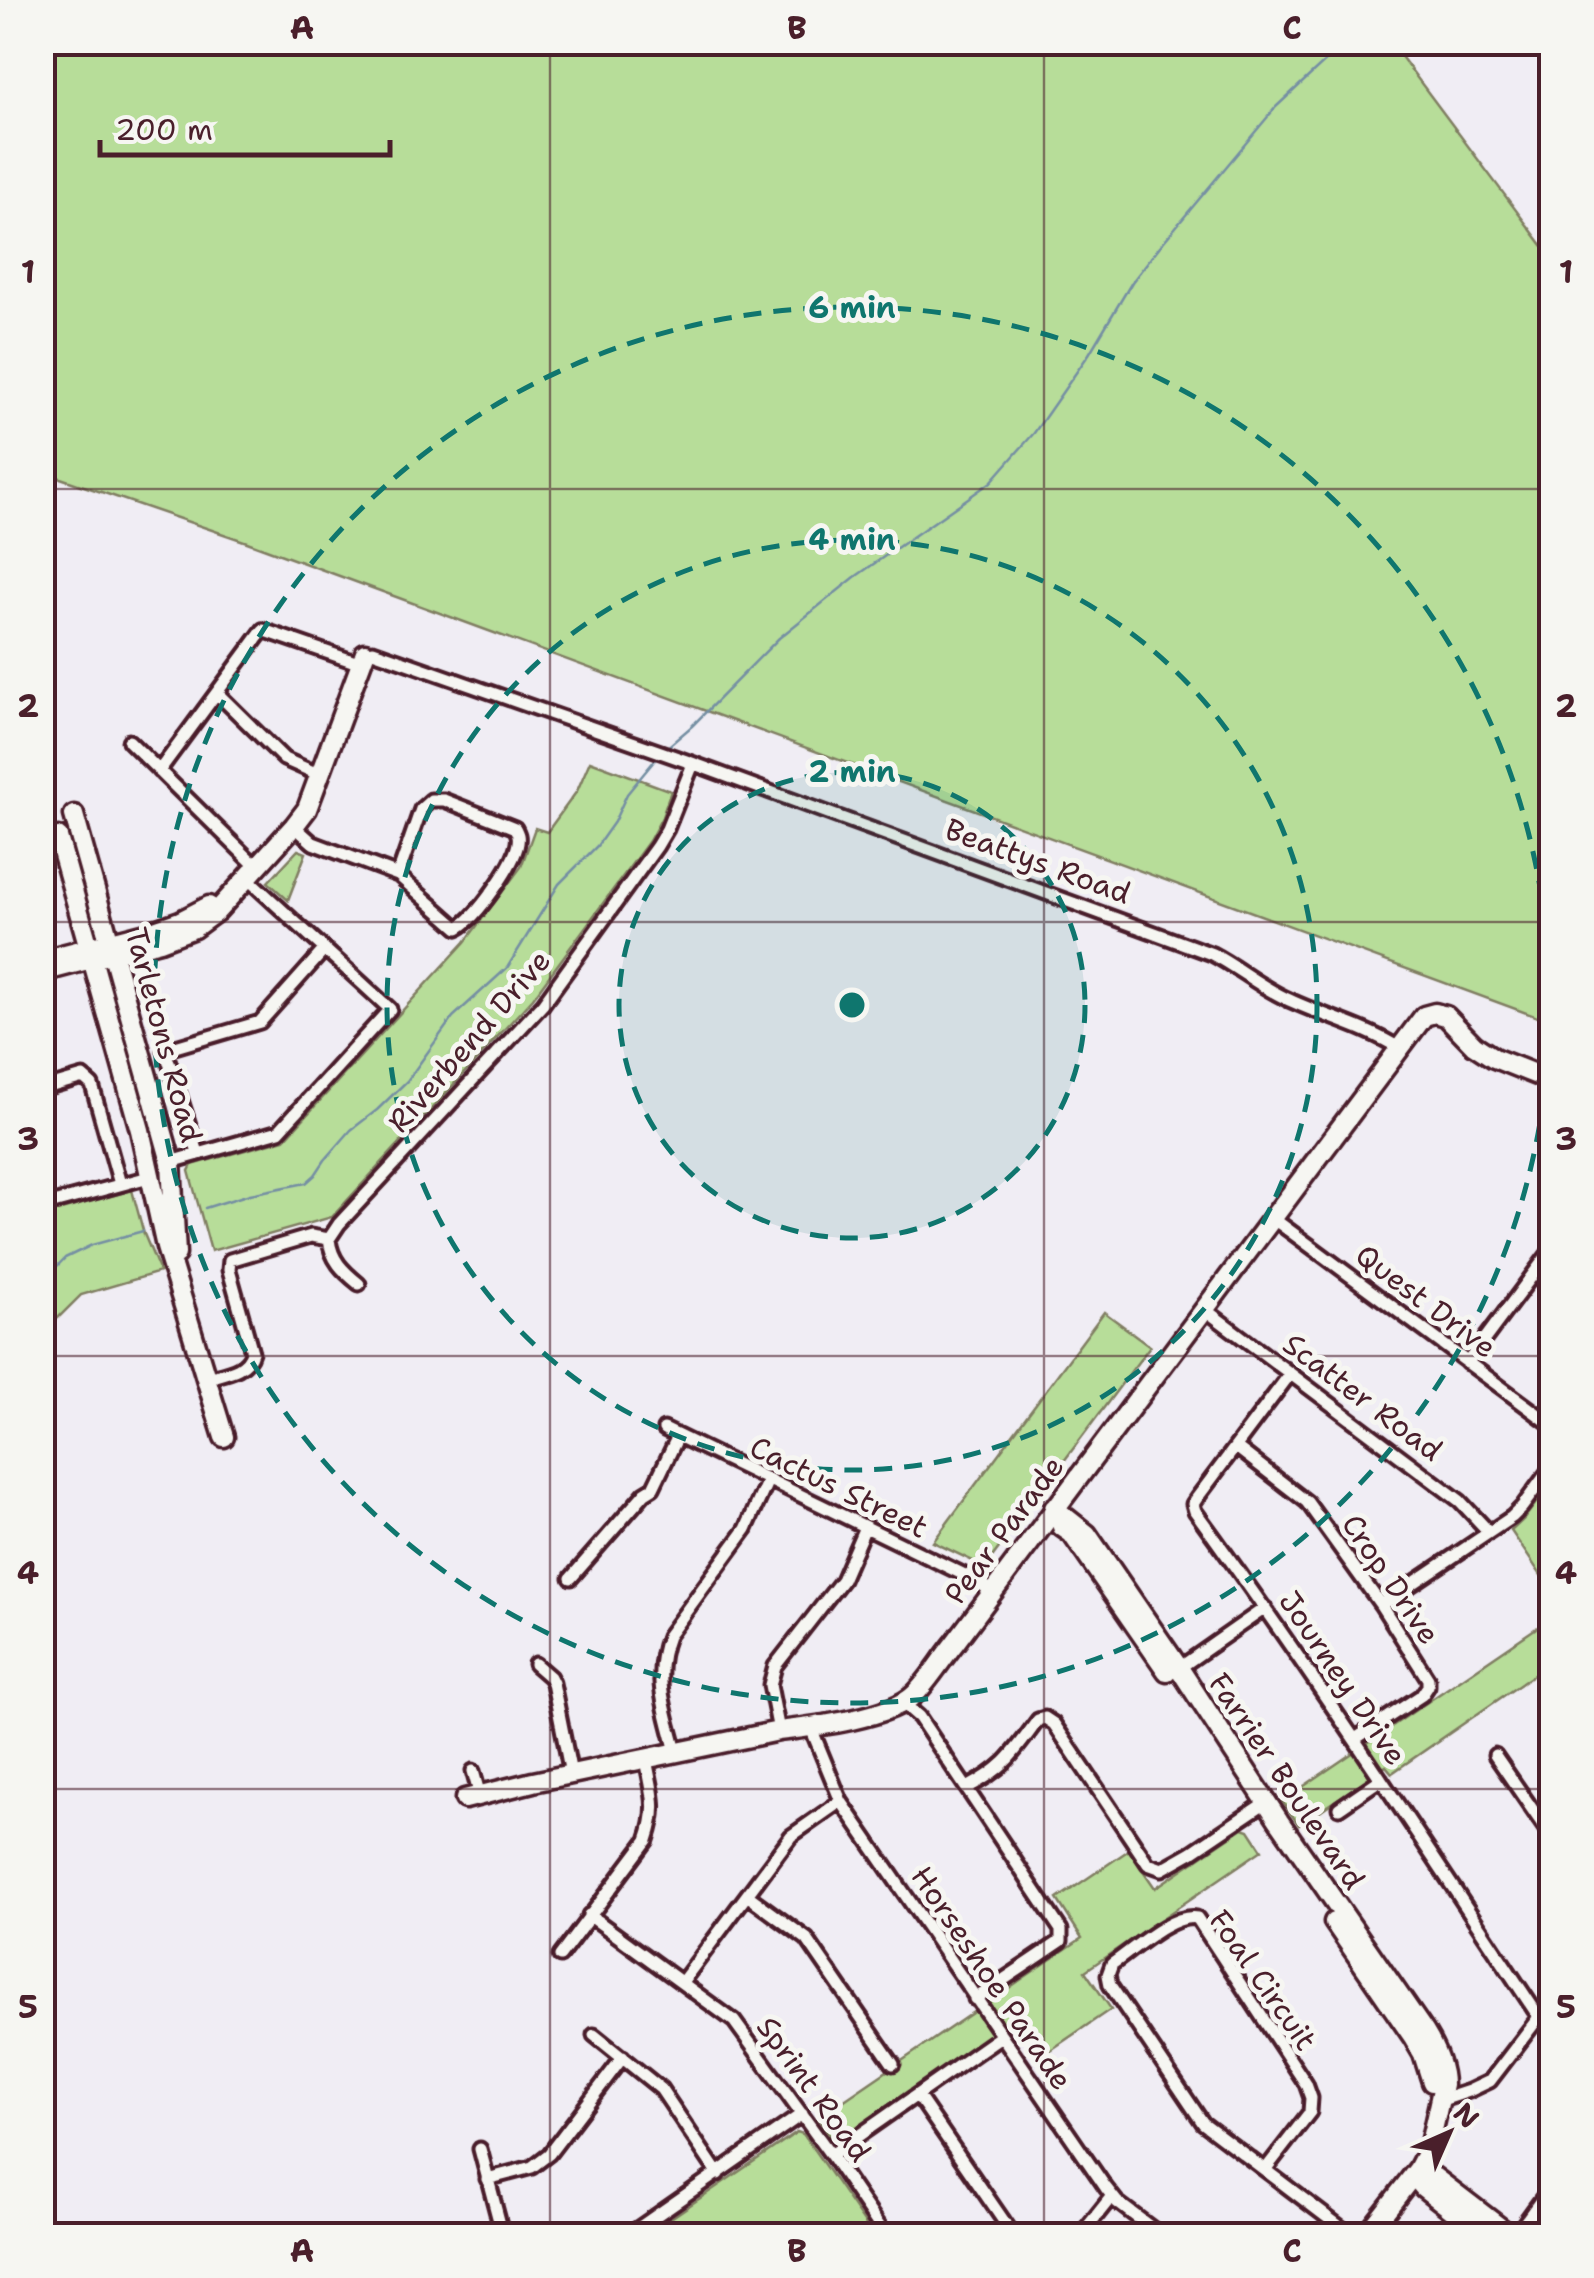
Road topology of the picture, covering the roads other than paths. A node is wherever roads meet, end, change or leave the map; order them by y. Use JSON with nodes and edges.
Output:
{"nodes":[{"id":1,"x":363,"y":658,"type":"junction"},
{"id":2,"x":216,"y":693,"type":"junction"},
{"id":3,"x":129,"y":740,"type":"dead end"},
{"id":4,"x":693,"y":764,"type":"junction"},
{"id":5,"x":159,"y":771,"type":"junction"},
{"id":6,"x":320,"y":775,"type":"junction"},
{"id":7,"x":74,"y":815,"type":"dead end"},
{"id":8,"x":294,"y":826,"type":"junction"},
{"id":9,"x":58,"y":837,"type":"dead end"},
{"id":10,"x":398,"y":875,"type":"junction"},
{"id":11,"x":245,"y":877,"type":"junction"},
{"id":12,"x":325,"y":949,"type":"junction"},
{"id":13,"x":100,"y":950,"type":"junction"},
{"id":14,"x":42,"y":960,"type":"edge"},
{"id":15,"x":42,"y":972,"type":"edge"},
{"id":16,"x":1399,"y":1048,"type":"junction"},
{"id":17,"x":1552,"y":1081,"type":"edge"},
{"id":18,"x":42,"y":1089,"type":"edge"},
{"id":19,"x":198,"y":1153,"type":"junction"},
{"id":20,"x":171,"y":1162,"type":"junction"},
{"id":21,"x":150,"y":1177,"type":"junction"},
{"id":22,"x":120,"y":1184,"type":"junction"},
{"id":23,"x":42,"y":1206,"type":"edge"},
{"id":24,"x":1272,"y":1217,"type":"junction"},
{"id":25,"x":329,"y":1239,"type":"junction"},
{"id":26,"x":1552,"y":1250,"type":"edge"},
{"id":27,"x":1538,"y":1268,"type":"junction"},
{"id":28,"x":168,"y":1278,"type":"junction"},
{"id":29,"x":1552,"y":1278,"type":"edge"},
{"id":30,"x":359,"y":1284,"type":"dead end"},
{"id":31,"x":1203,"y":1308,"type":"junction"},
{"id":32,"x":1467,"y":1362,"type":"junction"},
{"id":33,"x":1290,"y":1374,"type":"junction"},
{"id":34,"x":207,"y":1378,"type":"junction"},
{"id":35,"x":1552,"y":1425,"type":"edge"},
{"id":36,"x":664,"y":1429,"type":"dead end"},
{"id":37,"x":678,"y":1436,"type":"junction"},
{"id":38,"x":224,"y":1437,"type":"dead end"},
{"id":39,"x":1236,"y":1447,"type":"junction"},
{"id":40,"x":1552,"y":1466,"type":"edge"},
{"id":41,"x":768,"y":1480,"type":"junction"},
{"id":42,"x":1051,"y":1513,"type":"junction"},
{"id":43,"x":865,"y":1527,"type":"junction"},
{"id":44,"x":1489,"y":1532,"type":"junction"},
{"id":45,"x":571,"y":1578,"type":"dead end"},
{"id":46,"x":992,"y":1592,"type":"junction"},
{"id":47,"x":1381,"y":1604,"type":"junction"},
{"id":48,"x":1266,"y":1608,"type":"junction"},
{"id":49,"x":535,"y":1664,"type":"dead end"},
{"id":50,"x":1174,"y":1671,"type":"junction"},
{"id":51,"x":903,"y":1703,"type":"junction"},
{"id":52,"x":811,"y":1728,"type":"junction"},
{"id":53,"x":779,"y":1732,"type":"junction"},
{"id":54,"x":1356,"y":1739,"type":"junction"},
{"id":55,"x":676,"y":1752,"type":"junction"},
{"id":56,"x":1495,"y":1756,"type":"dead end"},
{"id":57,"x":646,"y":1758,"type":"junction"},
{"id":58,"x":473,"y":1771,"type":"dead end"},
{"id":59,"x":571,"y":1774,"type":"junction"},
{"id":60,"x":1382,"y":1779,"type":"junction"},
{"id":61,"x":966,"y":1788,"type":"junction"},
{"id":62,"x":472,"y":1797,"type":"joint"},
{"id":63,"x":840,"y":1801,"type":"junction"},
{"id":64,"x":1261,"y":1805,"type":"junction"},
{"id":65,"x":1339,"y":1808,"type":"dead end"},
{"id":66,"x":1552,"y":1838,"type":"edge"},
{"id":67,"x":747,"y":1895,"type":"junction"},
{"id":68,"x":590,"y":1915,"type":"junction"},
{"id":69,"x":564,"y":1922,"type":"dead end"},
{"id":70,"x":577,"y":1932,"type":"junction"},
{"id":71,"x":560,"y":1956,"type":"dead end"},
{"id":72,"x":682,"y":1982,"type":"junction"},
{"id":73,"x":975,"y":1999,"type":"junction"},
{"id":74,"x":1552,"y":2000,"type":"edge"},
{"id":75,"x":1539,"y":2017,"type":"junction"},
{"id":76,"x":594,"y":2035,"type":"dead end"},
{"id":77,"x":1001,"y":2036,"type":"junction"},
{"id":78,"x":623,"y":2057,"type":"junction"},
{"id":79,"x":892,"y":2064,"type":"dead end"},
{"id":80,"x":918,"y":2096,"type":"junction"},
{"id":81,"x":1439,"y":2101,"type":"junction"},
{"id":82,"x":802,"y":2114,"type":"junction"},
{"id":83,"x":480,"y":2149,"type":"dead end"},
{"id":84,"x":831,"y":2155,"type":"junction"},
{"id":85,"x":1266,"y":2170,"type":"junction"},
{"id":86,"x":1416,"y":2172,"type":"junction"},
{"id":87,"x":718,"y":2174,"type":"junction"},
{"id":88,"x":488,"y":2179,"type":"junction"},
{"id":89,"x":1552,"y":2185,"type":"edge"},
{"id":90,"x":1112,"y":2196,"type":"junction"},
{"id":91,"x":1480,"y":2225,"type":"edge"},
{"id":92,"x":503,"y":2236,"type":"edge"},
{"id":93,"x":627,"y":2236,"type":"edge"},
{"id":94,"x":886,"y":2236,"type":"edge"},
{"id":95,"x":1014,"y":2236,"type":"edge"},
{"id":96,"x":1080,"y":2236,"type":"edge"},
{"id":97,"x":1162,"y":2236,"type":"edge"},
{"id":98,"x":1352,"y":2236,"type":"edge"},
{"id":99,"x":1366,"y":2236,"type":"edge"},
{"id":100,"x":1513,"y":2236,"type":"edge"}],
"edges":[{"from":1,"to":2,"type":"street","name":"Beattys Road"},
{"from":1,"to":4,"type":"street","name":"Beattys Road"},
{"from":1,"to":6,"type":"street"},
{"from":2,"to":5,"type":"street"},
{"from":2,"to":6,"type":"street"},
{"from":3,"to":5,"type":"street"},
{"from":4,"to":16,"type":"street","name":"Beattys Road"},
{"from":4,"to":25,"type":"street","name":"Riverbend Drive"},
{"from":5,"to":11,"type":"street"},
{"from":6,"to":8,"type":"street"},
{"from":7,"to":13,"type":"street","name":"Tarletons Road"},
{"from":8,"to":10,"type":"street"},
{"from":8,"to":11,"type":"street"},
{"from":9,"to":13,"type":"street","name":"Tarletons Road"},
{"from":10,"to":10,"type":"street"},
{"from":11,"to":12,"type":"street"},
{"from":11,"to":13,"type":"street"},
{"from":12,"to":19,"type":"street"},
{"from":12,"to":19,"type":"street"},
{"from":13,"to":14,"type":"street"},
{"from":13,"to":15,"type":"street"},
{"from":13,"to":20,"type":"street","name":"Tarletons Road"},
{"from":13,"to":21,"type":"street","name":"Tarletons Road"},
{"from":16,"to":17,"type":"street","name":"Pear Parade"},
{"from":16,"to":24,"type":"street","name":"Pear Parade"},
{"from":18,"to":22,"type":"street"},
{"from":19,"to":20,"type":"street"},
{"from":20,"to":28,"type":"street","name":"Tarletons Road"},
{"from":21,"to":22,"type":"street"},
{"from":21,"to":28,"type":"street","name":"Tarletons Road"},
{"from":22,"to":23,"type":"street"},
{"from":24,"to":31,"type":"street","name":"Pear Parade"},
{"from":24,"to":32,"type":"street","name":"Quest Drive"},
{"from":25,"to":30,"type":"street"},
{"from":25,"to":34,"type":"street"},
{"from":26,"to":27,"type":"street"},
{"from":27,"to":29,"type":"street"},
{"from":27,"to":32,"type":"street"},
{"from":28,"to":34,"type":"street","name":"Tarletons Road"},
{"from":31,"to":33,"type":"street","name":"Scatter Road"},
{"from":31,"to":42,"type":"street","name":"Pear Parade"},
{"from":32,"to":35,"type":"street","name":"Quest Drive"},
{"from":33,"to":39,"type":"street","name":"Journey Drive"},
{"from":33,"to":44,"type":"street","name":"Scatter Road"},
{"from":34,"to":38,"type":"street","name":"Tarletons Road"},
{"from":36,"to":37,"type":"street","name":"Cactus Street"},
{"from":37,"to":41,"type":"street","name":"Cactus Street"},
{"from":37,"to":45,"type":"street"},
{"from":39,"to":47,"type":"street","name":"Crop Drive"},
{"from":39,"to":48,"type":"street","name":"Journey Drive"},
{"from":40,"to":44,"type":"street"},
{"from":41,"to":43,"type":"street","name":"Cactus Street"},
{"from":41,"to":55,"type":"street"},
{"from":42,"to":46,"type":"street","name":"Pear Parade"},
{"from":42,"to":50,"type":"street","name":"Farrier Boulevard"},
{"from":43,"to":46,"type":"street","name":"Cactus Street"},
{"from":43,"to":53,"type":"street"},
{"from":44,"to":47,"type":"street"},
{"from":46,"to":51,"type":"street","name":"Pear Parade"},
{"from":47,"to":54,"type":"street","name":"Crop Drive"},
{"from":48,"to":50,"type":"street"},
{"from":48,"to":54,"type":"street","name":"Journey Drive"},
{"from":49,"to":59,"type":"street"},
{"from":50,"to":64,"type":"street","name":"Farrier Boulevard"},
{"from":51,"to":52,"type":"street"},
{"from":51,"to":61,"type":"street"},
{"from":52,"to":53,"type":"street"},
{"from":52,"to":63,"type":"street","name":"Horseshoe Parade"},
{"from":53,"to":55,"type":"street"},
{"from":54,"to":60,"type":"street","name":"Journey Drive"},
{"from":55,"to":57,"type":"street"},
{"from":56,"to":66,"type":"street"},
{"from":57,"to":59,"type":"street"},
{"from":57,"to":68,"type":"street"},
{"from":58,"to":62,"type":"street"},
{"from":59,"to":62,"type":"street"},
{"from":60,"to":65,"type":"street"},
{"from":60,"to":75,"type":"street","name":"Journey Drive"},
{"from":61,"to":64,"type":"street"},
{"from":61,"to":73,"type":"street"},
{"from":63,"to":67,"type":"street"},
{"from":63,"to":73,"type":"street","name":"Horseshoe Parade"},
{"from":64,"to":81,"type":"street","name":"Farrier Boulevard"},
{"from":67,"to":72,"type":"street"},
{"from":67,"to":79,"type":"street"},
{"from":68,"to":70,"type":"street"},
{"from":68,"to":72,"type":"street","name":"Sprint Road"},
{"from":69,"to":70,"type":"street"},
{"from":70,"to":71,"type":"street"},
{"from":72,"to":82,"type":"street","name":"Sprint Road"},
{"from":73,"to":77,"type":"street","name":"Horseshoe Parade"},
{"from":74,"to":75,"type":"street"},
{"from":75,"to":81,"type":"street"},
{"from":76,"to":78,"type":"street"},
{"from":77,"to":80,"type":"street"},
{"from":77,"to":90,"type":"street","name":"Horseshoe Parade"},
{"from":78,"to":87,"type":"street"},
{"from":78,"to":88,"type":"street"},
{"from":80,"to":84,"type":"street"},
{"from":80,"to":95,"type":"street"},
{"from":81,"to":86,"type":"street"},
{"from":82,"to":84,"type":"street","name":"Sprint Road"},
{"from":82,"to":87,"type":"street"},
{"from":83,"to":88,"type":"street"},
{"from":84,"to":94,"type":"street","name":"Sprint Road"},
{"from":85,"to":85,"type":"street","name":"Foal Circuit"},
{"from":85,"to":98,"type":"street","name":"Foal Circuit"},
{"from":86,"to":91,"type":"street"},
{"from":86,"to":99,"type":"street"},
{"from":87,"to":93,"type":"street"},
{"from":88,"to":92,"type":"street"},
{"from":89,"to":100,"type":"street"},
{"from":90,"to":96,"type":"street"},
{"from":90,"to":97,"type":"street","name":"Horseshoe Parade"},
{"from":91,"to":100,"type":"street"}]}
